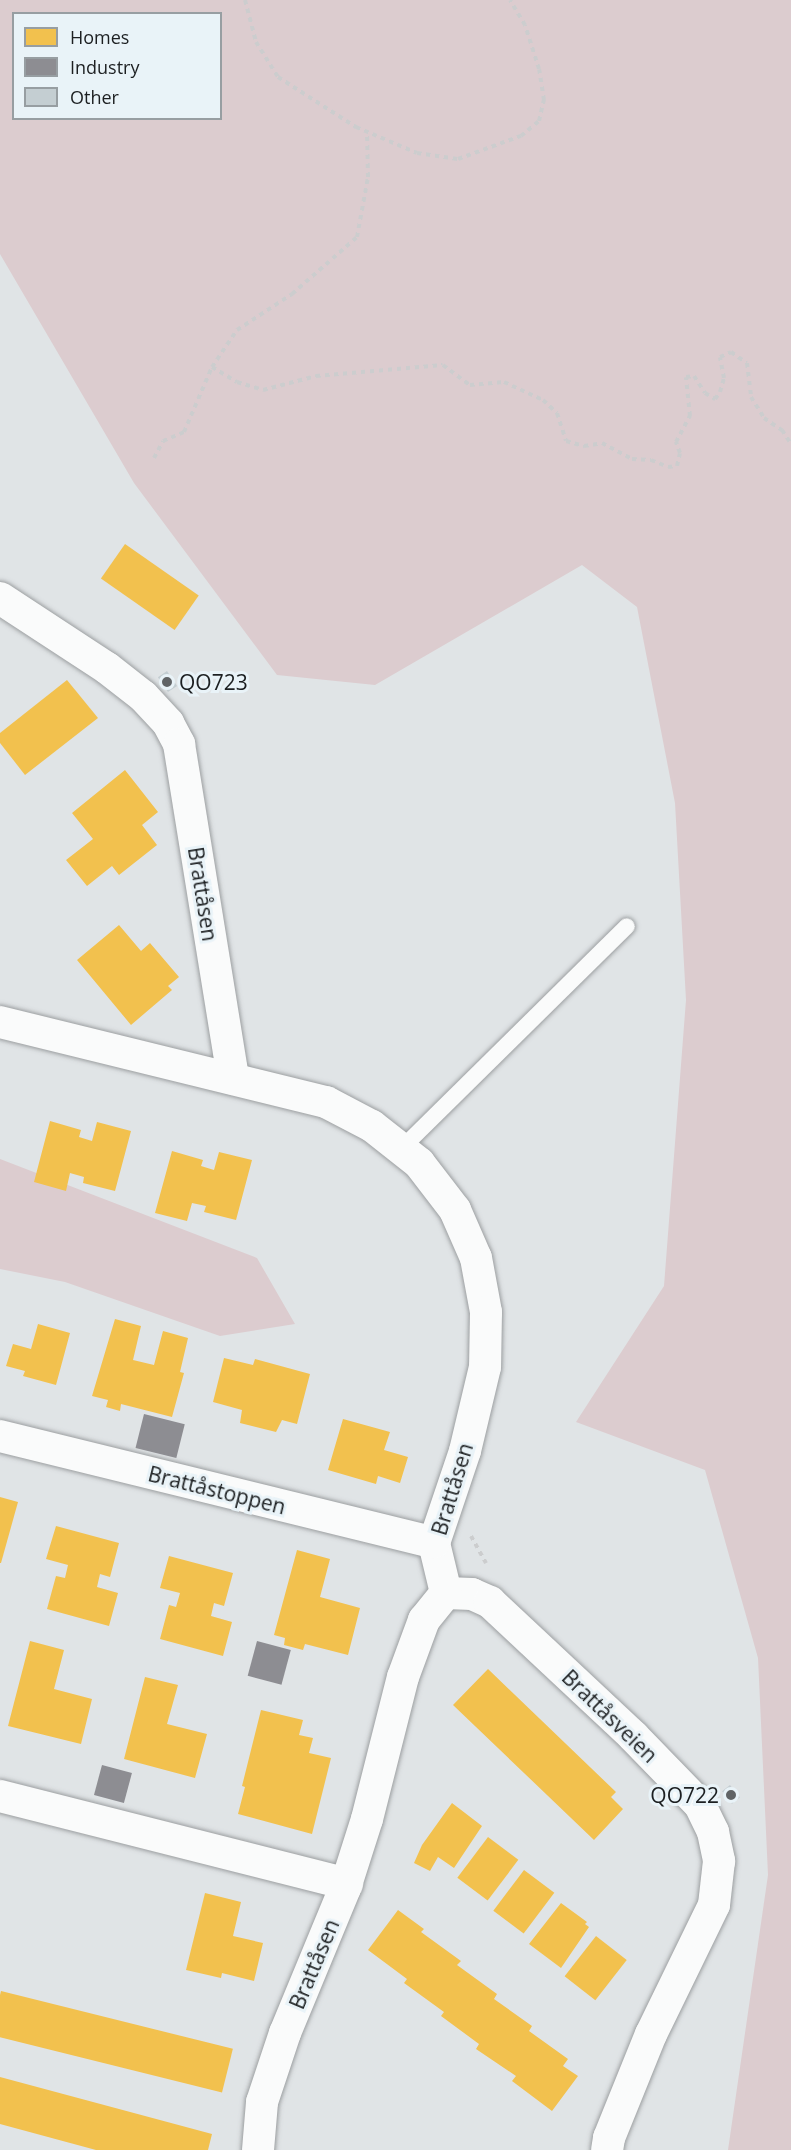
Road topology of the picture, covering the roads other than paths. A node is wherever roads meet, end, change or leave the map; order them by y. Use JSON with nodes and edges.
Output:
{"nodes":[{"id":1,"x":4,"y":600,"type":"edge"},
{"id":2,"x":627,"y":926,"type":"dead end"},
{"id":3,"x":0,"y":1022,"type":"edge"},
{"id":4,"x":233,"y":1079,"type":"junction"},
{"id":5,"x":401,"y":1149,"type":"junction"},
{"id":6,"x":0,"y":1436,"type":"edge"},
{"id":7,"x":434,"y":1543,"type":"junction"},
{"id":8,"x":446,"y":1593,"type":"junction"},
{"id":9,"x":0,"y":1796,"type":"edge"},
{"id":10,"x":347,"y":1884,"type":"junction"},
{"id":11,"x":258,"y":2150,"type":"edge"},
{"id":12,"x":607,"y":2150,"type":"edge"}],
"edges":[{"from":1,"to":4,"type":"street","name":"Brattåsen"},
{"from":2,"to":5,"type":"lane"},
{"from":3,"to":4,"type":"street","name":"Brattåsen"},
{"from":4,"to":5,"type":"street","name":"Brattåsen"},
{"from":5,"to":7,"type":"street","name":"Brattåsen"},
{"from":6,"to":7,"type":"street","name":"Brattåstoppen"},
{"from":7,"to":8,"type":"street","name":"Brattåsen"},
{"from":8,"to":10,"type":"street","name":"Brattåsen"},
{"from":8,"to":12,"type":"street","name":"Brattåsveien"},
{"from":9,"to":10,"type":"street"},
{"from":10,"to":11,"type":"street","name":"Brattåsen"}]}
